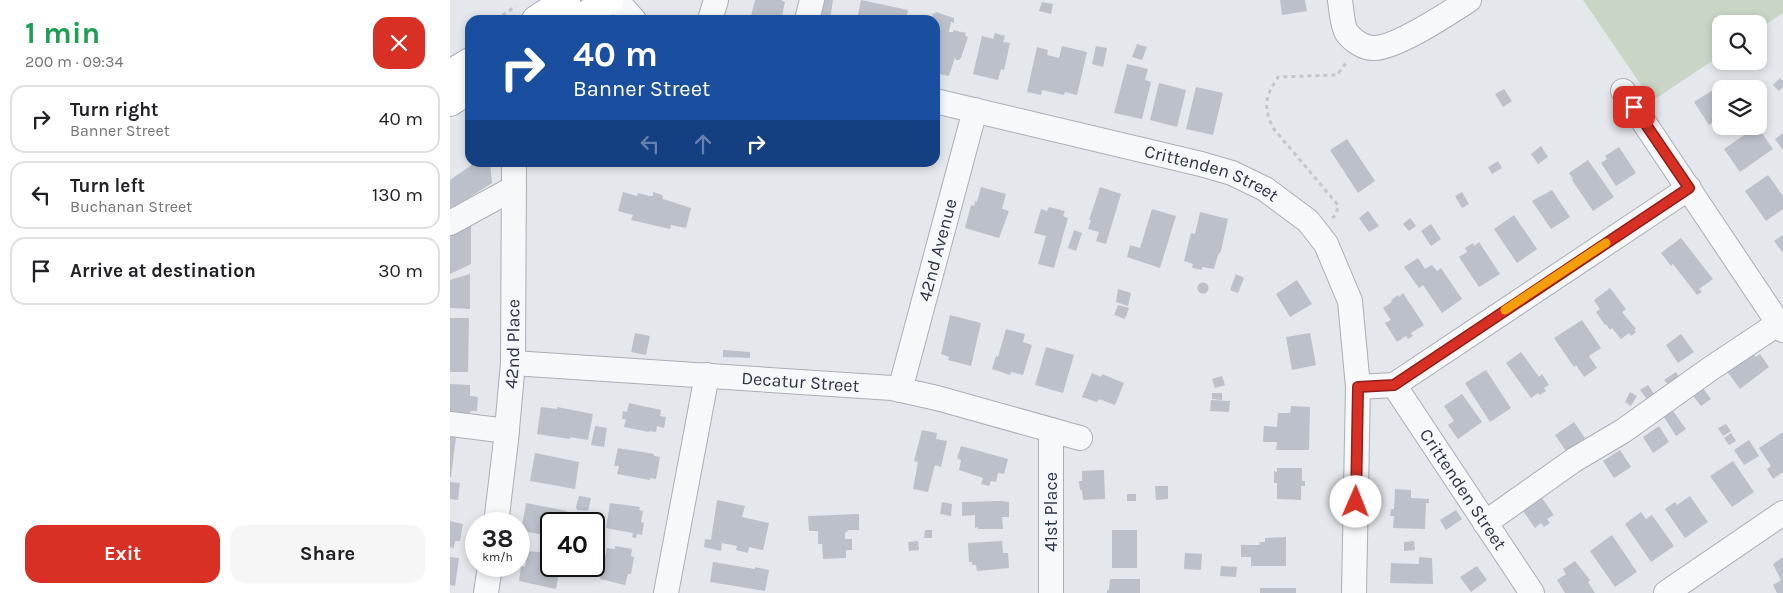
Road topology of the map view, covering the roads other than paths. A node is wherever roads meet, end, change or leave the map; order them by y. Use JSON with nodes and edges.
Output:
{"nodes":[{"id":1,"x":566,"y":0,"type":"edge"},
{"id":2,"x":609,"y":0,"type":"edge"},
{"id":3,"x":616,"y":0,"type":"edge"},
{"id":4,"x":716,"y":0,"type":"edge"},
{"id":5,"x":812,"y":0,"type":"edge"},
{"id":6,"x":1340,"y":0,"type":"edge"},
{"id":7,"x":1469,"y":0,"type":"edge"},
{"id":8,"x":527,"y":12,"type":"edge"},
{"id":9,"x":586,"y":15,"type":"edge"},
{"id":10,"x":630,"y":15,"type":"edge"},
{"id":11,"x":712,"y":15,"type":"edge"},
{"id":12,"x":808,"y":15,"type":"edge"},
{"id":13,"x":465,"y":65,"type":"edge"},
{"id":14,"x":450,"y":74,"type":"edge"},
{"id":15,"x":1623,"y":91,"type":"dead end"},
{"id":16,"x":465,"y":92,"type":"edge"},
{"id":17,"x":450,"y":102,"type":"edge"},
{"id":18,"x":940,"y":102,"type":"edge"},
{"id":19,"x":975,"y":110,"type":"junction"},
{"id":20,"x":514,"y":167,"type":"edge"},
{"id":21,"x":514,"y":188,"type":"junction"},
{"id":22,"x":1689,"y":188,"type":"junction"},
{"id":23,"x":450,"y":223,"type":"edge"},
{"id":24,"x":1781,"y":327,"type":"edge"},
{"id":25,"x":513,"y":363,"type":"junction"},
{"id":26,"x":707,"y":375,"type":"junction"},
{"id":27,"x":1394,"y":385,"type":"junction"},
{"id":28,"x":1358,"y":387,"type":"junction"},
{"id":29,"x":900,"y":390,"type":"junction"},
{"id":30,"x":450,"y":424,"type":"edge"},
{"id":31,"x":1051,"y":430,"type":"junction"},
{"id":32,"x":507,"y":431,"type":"junction"},
{"id":33,"x":1080,"y":438,"type":"dead end"},
{"id":34,"x":497,"y":512,"type":"edge"},
{"id":35,"x":1783,"y":513,"type":"edge"},
{"id":36,"x":1485,"y":523,"type":"junction"},
{"id":37,"x":488,"y":577,"type":"edge"},
{"id":38,"x":486,"y":593,"type":"edge"},
{"id":39,"x":666,"y":593,"type":"edge"},
{"id":40,"x":1051,"y":593,"type":"edge"},
{"id":41,"x":1354,"y":593,"type":"edge"},
{"id":42,"x":1532,"y":593,"type":"edge"},
{"id":43,"x":1666,"y":593,"type":"edge"}],
"edges":[{"from":1,"to":8,"type":"main road"},
{"from":2,"to":9,"type":"main road"},
{"from":3,"to":10,"type":"street"},
{"from":4,"to":11,"type":"street"},
{"from":5,"to":12,"type":"street"},
{"from":6,"to":7,"type":"street"},
{"from":13,"to":14,"type":"main road"},
{"from":15,"to":22,"type":"street"},
{"from":16,"to":17,"type":"main road"},
{"from":18,"to":19,"type":"street","name":"Crittenden Street"},
{"from":19,"to":28,"type":"street","name":"Crittenden Street"},
{"from":19,"to":29,"type":"street","name":"42nd Avenue"},
{"from":20,"to":21,"type":"street","name":"42nd Place"},
{"from":21,"to":23,"type":"street"},
{"from":21,"to":25,"type":"street","name":"42nd Place"},
{"from":22,"to":24,"type":"street"},
{"from":22,"to":27,"type":"street"},
{"from":24,"to":36,"type":"street"},
{"from":25,"to":26,"type":"street","name":"Decatur Street"},
{"from":25,"to":32,"type":"street","name":"42nd Place"},
{"from":26,"to":29,"type":"street","name":"Decatur Street"},
{"from":26,"to":39,"type":"street"},
{"from":27,"to":28,"type":"street"},
{"from":27,"to":36,"type":"street","name":"Crittenden Street"},
{"from":28,"to":41,"type":"street","name":"Crittenden Street"},
{"from":29,"to":31,"type":"street","name":"Decatur Street"},
{"from":30,"to":32,"type":"street"},
{"from":31,"to":33,"type":"street","name":"Decatur Street"},
{"from":31,"to":40,"type":"street","name":"41st Place"},
{"from":32,"to":34,"type":"street","name":"42nd Place"},
{"from":35,"to":43,"type":"street"},
{"from":36,"to":42,"type":"street","name":"Crittenden Street"},
{"from":37,"to":38,"type":"street"}]}
